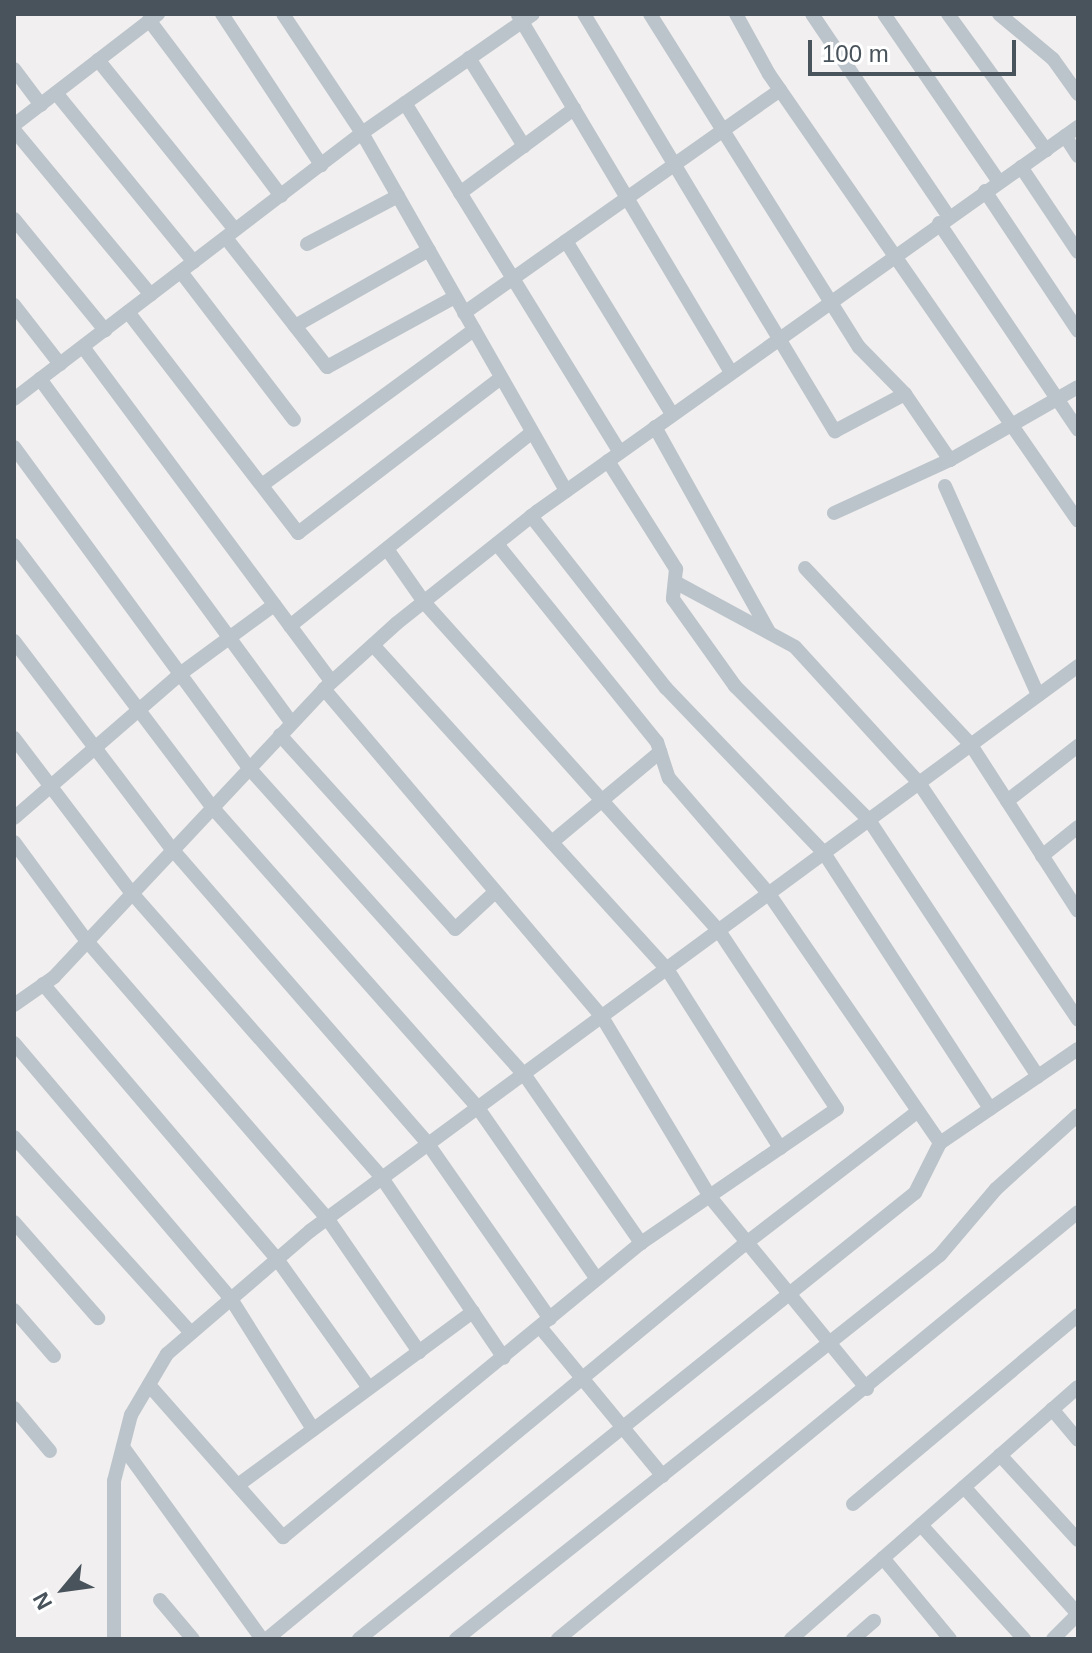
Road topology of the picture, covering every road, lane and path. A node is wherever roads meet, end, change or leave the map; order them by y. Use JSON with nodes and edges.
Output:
{"nodes":[{"id":1,"x":222,"y":14,"type":"edge"},
{"id":2,"x":283,"y":14,"type":"edge"},
{"id":3,"x":584,"y":14,"type":"edge"},
{"id":4,"x":650,"y":14,"type":"edge"},
{"id":5,"x":736,"y":14,"type":"edge"},
{"id":6,"x":812,"y":14,"type":"edge"},
{"id":7,"x":884,"y":14,"type":"edge"},
{"id":8,"x":948,"y":14,"type":"edge"},
{"id":9,"x":999,"y":14,"type":"edge"},
{"id":10,"x":524,"y":16,"type":"edge"},
{"id":11,"x":154,"y":17,"type":"edge"},
{"id":12,"x":469,"y":58,"type":"junction"},
{"id":13,"x":98,"y":60,"type":"junction"},
{"id":14,"x":14,"y":69,"type":"edge"},
{"id":15,"x":780,"y":90,"type":"junction"},
{"id":16,"x":56,"y":93,"type":"junction"},
{"id":17,"x":1078,"y":94,"type":"edge"},
{"id":18,"x":405,"y":103,"type":"junction"},
{"id":19,"x":41,"y":105,"type":"junction"},
{"id":20,"x":574,"y":109,"type":"junction"},
{"id":21,"x":14,"y":128,"type":"edge"},
{"id":22,"x":723,"y":130,"type":"junction"},
{"id":23,"x":1072,"y":132,"type":"edge"},
{"id":24,"x":362,"y":133,"type":"junction"},
{"id":25,"x":524,"y":146,"type":"junction"},
{"id":26,"x":1046,"y":150,"type":"junction"},
{"id":27,"x":1078,"y":156,"type":"edge"},
{"id":28,"x":676,"y":163,"type":"junction"},
{"id":29,"x":321,"y":165,"type":"junction"},
{"id":30,"x":1021,"y":167,"type":"junction"},
{"id":31,"x":999,"y":182,"type":"junction"},
{"id":32,"x":985,"y":191,"type":"junction"},
{"id":33,"x":460,"y":193,"type":"junction"},
{"id":34,"x":281,"y":196,"type":"junction"},
{"id":35,"x":398,"y":196,"type":"junction"},
{"id":36,"x":627,"y":198,"type":"junction"},
{"id":37,"x":14,"y":219,"type":"edge"},
{"id":38,"x":944,"y":220,"type":"junction"},
{"id":39,"x":230,"y":234,"type":"junction"},
{"id":40,"x":566,"y":241,"type":"junction"},
{"id":41,"x":307,"y":244,"type":"dead end"},
{"id":42,"x":429,"y":250,"type":"junction"},
{"id":43,"x":1078,"y":252,"type":"edge"},
{"id":44,"x":893,"y":255,"type":"junction"},
{"id":45,"x":194,"y":262,"type":"junction"},
{"id":46,"x":181,"y":272,"type":"junction"},
{"id":47,"x":513,"y":279,"type":"junction"},
{"id":48,"x":151,"y":295,"type":"junction"},
{"id":49,"x":455,"y":297,"type":"junction"},
{"id":50,"x":830,"y":301,"type":"junction"},
{"id":51,"x":14,"y":305,"type":"edge"},
{"id":52,"x":128,"y":312,"type":"junction"},
{"id":53,"x":464,"y":313,"type":"junction"},
{"id":54,"x":295,"y":326,"type":"junction"},
{"id":55,"x":105,"y":330,"type":"junction"},
{"id":56,"x":474,"y":330,"type":"junction"},
{"id":57,"x":1078,"y":331,"type":"edge"},
{"id":58,"x":782,"y":335,"type":"junction"},
{"id":59,"x":83,"y":347,"type":"junction"},
{"id":60,"x":60,"y":364,"type":"junction"},
{"id":61,"x":731,"y":372,"type":"junction"},
{"id":62,"x":501,"y":378,"type":"junction"},
{"id":63,"x":40,"y":379,"type":"junction"},
{"id":64,"x":1078,"y":387,"type":"edge"},
{"id":65,"x":905,"y":394,"type":"junction"},
{"id":66,"x":15,"y":397,"type":"edge"},
{"id":67,"x":1058,"y":399,"type":"junction"},
{"id":68,"x":672,"y":414,"type":"junction"},
{"id":69,"x":294,"y":420,"type":"dead end"},
{"id":70,"x":655,"y":427,"type":"junction"},
{"id":71,"x":1012,"y":427,"type":"junction"},
{"id":72,"x":1078,"y":430,"type":"edge"},
{"id":73,"x":532,"y":432,"type":"junction"},
{"id":74,"x":14,"y":447,"type":"edge"},
{"id":75,"x":614,"y":457,"type":"junction"},
{"id":76,"x":950,"y":460,"type":"junction"},
{"id":77,"x":262,"y":485,"type":"junction"},
{"id":78,"x":945,"y":486,"type":"dead end"},
{"id":79,"x":566,"y":491,"type":"junction"},
{"id":80,"x":834,"y":513,"type":"dead end"},
{"id":81,"x":531,"y":516,"type":"junction"},
{"id":82,"x":1078,"y":521,"type":"edge"},
{"id":83,"x":497,"y":544,"type":"junction"},
{"id":84,"x":14,"y":545,"type":"edge"},
{"id":85,"x":387,"y":549,"type":"junction"},
{"id":86,"x":805,"y":568,"type":"dead end"},
{"id":87,"x":675,"y":582,"type":"junction"},
{"id":88,"x":424,"y":602,"type":"junction"},
{"id":89,"x":274,"y":605,"type":"junction"},
{"id":90,"x":290,"y":626,"type":"junction"},
{"id":91,"x":769,"y":632,"type":"junction"},
{"id":92,"x":230,"y":638,"type":"junction"},
{"id":93,"x":14,"y":641,"type":"edge"},
{"id":94,"x":373,"y":645,"type":"junction"},
{"id":95,"x":1078,"y":666,"type":"edge"},
{"id":96,"x":180,"y":674,"type":"junction"},
{"id":97,"x":328,"y":686,"type":"junction"},
{"id":98,"x":1038,"y":695,"type":"junction"},
{"id":99,"x":139,"y":710,"type":"junction"},
{"id":100,"x":292,"y":723,"type":"junction"},
{"id":101,"x":280,"y":735,"type":"junction"},
{"id":102,"x":14,"y":738,"type":"edge"},
{"id":103,"x":971,"y":745,"type":"junction"},
{"id":104,"x":1078,"y":746,"type":"edge"},
{"id":105,"x":95,"y":748,"type":"junction"},
{"id":106,"x":660,"y":752,"type":"junction"},
{"id":107,"x":249,"y":768,"type":"junction"},
{"id":108,"x":919,"y":783,"type":"junction"},
{"id":109,"x":51,"y":787,"type":"junction"},
{"id":110,"x":600,"y":799,"type":"junction"},
{"id":111,"x":1007,"y":801,"type":"junction"},
{"id":112,"x":212,"y":807,"type":"junction"},
{"id":113,"x":14,"y":818,"type":"edge"},
{"id":114,"x":869,"y":820,"type":"junction"},
{"id":115,"x":1078,"y":827,"type":"edge"},
{"id":116,"x":14,"y":842,"type":"edge"},
{"id":117,"x":552,"y":842,"type":"junction"},
{"id":118,"x":172,"y":849,"type":"junction"},
{"id":119,"x":824,"y":853,"type":"junction"},
{"id":120,"x":1042,"y":856,"type":"junction"},
{"id":121,"x":131,"y":892,"type":"junction"},
{"id":122,"x":495,"y":892,"type":"junction"},
{"id":123,"x":769,"y":894,"type":"junction"},
{"id":124,"x":1078,"y":911,"type":"edge"},
{"id":125,"x":719,"y":931,"type":"junction"},
{"id":126,"x":86,"y":940,"type":"junction"},
{"id":127,"x":667,"y":969,"type":"junction"},
{"id":128,"x":43,"y":984,"type":"junction"},
{"id":129,"x":14,"y":1005,"type":"edge"},
{"id":130,"x":602,"y":1017,"type":"junction"},
{"id":131,"x":1078,"y":1020,"type":"edge"},
{"id":132,"x":14,"y":1043,"type":"edge"},
{"id":133,"x":1078,"y":1049,"type":"edge"},
{"id":134,"x":524,"y":1074,"type":"junction"},
{"id":135,"x":1038,"y":1076,"type":"junction"},
{"id":136,"x":478,"y":1108,"type":"junction"},
{"id":137,"x":990,"y":1109,"type":"junction"},
{"id":138,"x":918,"y":1111,"type":"junction"},
{"id":139,"x":1078,"y":1115,"type":"edge"},
{"id":140,"x":14,"y":1137,"type":"edge"},
{"id":141,"x":940,"y":1143,"type":"junction"},
{"id":142,"x":428,"y":1144,"type":"junction"},
{"id":143,"x":780,"y":1148,"type":"junction"},
{"id":144,"x":382,"y":1178,"type":"junction"},
{"id":145,"x":710,"y":1197,"type":"junction"},
{"id":146,"x":1078,"y":1212,"type":"edge"},
{"id":147,"x":327,"y":1218,"type":"junction"},
{"id":148,"x":14,"y":1222,"type":"edge"},
{"id":149,"x":747,"y":1242,"type":"junction"},
{"id":150,"x":641,"y":1243,"type":"junction"},
{"id":151,"x":277,"y":1259,"type":"junction"},
{"id":152,"x":597,"y":1279,"type":"junction"},
{"id":153,"x":786,"y":1290,"type":"junction"},
{"id":154,"x":231,"y":1299,"type":"junction"},
{"id":155,"x":14,"y":1310,"type":"edge"},
{"id":156,"x":473,"y":1312,"type":"junction"},
{"id":157,"x":1078,"y":1315,"type":"edge"},
{"id":158,"x":98,"y":1318,"type":"dead end"},
{"id":159,"x":545,"y":1323,"type":"junction"},
{"id":160,"x":191,"y":1333,"type":"junction"},
{"id":161,"x":830,"y":1344,"type":"junction"},
{"id":162,"x":419,"y":1352,"type":"junction"},
{"id":163,"x":54,"y":1356,"type":"dead end"},
{"id":164,"x":504,"y":1358,"type":"junction"},
{"id":165,"x":584,"y":1380,"type":"junction"},
{"id":166,"x":149,"y":1385,"type":"junction"},
{"id":167,"x":1078,"y":1387,"type":"edge"},
{"id":168,"x":369,"y":1388,"type":"junction"},
{"id":169,"x":867,"y":1389,"type":"junction"},
{"id":170,"x":14,"y":1408,"type":"edge"},
{"id":171,"x":1052,"y":1409,"type":"junction"},
{"id":172,"x":622,"y":1426,"type":"junction"},
{"id":173,"x":313,"y":1429,"type":"junction"},
{"id":174,"x":1078,"y":1440,"type":"edge"},
{"id":175,"x":123,"y":1447,"type":"junction"},
{"id":176,"x":50,"y":1451,"type":"dead end"},
{"id":177,"x":1000,"y":1455,"type":"junction"},
{"id":178,"x":663,"y":1476,"type":"junction"},
{"id":179,"x":238,"y":1485,"type":"junction"},
{"id":180,"x":964,"y":1487,"type":"junction"},
{"id":181,"x":853,"y":1504,"type":"dead end"},
{"id":182,"x":921,"y":1525,"type":"junction"},
{"id":183,"x":1078,"y":1540,"type":"edge"},
{"id":184,"x":883,"y":1558,"type":"junction"},
{"id":185,"x":160,"y":1600,"type":"dead end"},
{"id":186,"x":1078,"y":1614,"type":"edge"},
{"id":187,"x":874,"y":1621,"type":"dead end"},
{"id":188,"x":114,"y":1639,"type":"edge"},
{"id":189,"x":193,"y":1639,"type":"edge"},
{"id":190,"x":265,"y":1639,"type":"edge"},
{"id":191,"x":359,"y":1639,"type":"edge"},
{"id":192,"x":456,"y":1639,"type":"edge"},
{"id":193,"x":558,"y":1639,"type":"edge"},
{"id":194,"x":791,"y":1639,"type":"edge"},
{"id":195,"x":853,"y":1639,"type":"edge"},
{"id":196,"x":950,"y":1639,"type":"edge"},
{"id":197,"x":1024,"y":1639,"type":"edge"},
{"id":198,"x":1053,"y":1639,"type":"edge"}],
"edges":[{"from":1,"to":29,"type":"street"},
{"from":2,"to":24,"type":"street"},
{"from":3,"to":28,"type":"street"},
{"from":4,"to":22,"type":"street"},
{"from":5,"to":15,"type":"street"},
{"from":6,"to":38,"type":"street"},
{"from":7,"to":31,"type":"street"},
{"from":8,"to":26,"type":"street"},
{"from":9,"to":17,"type":"street"},
{"from":10,"to":12,"type":"street"},
{"from":10,"to":20,"type":"street"},
{"from":11,"to":13,"type":"street"},
{"from":11,"to":34,"type":"street"},
{"from":12,"to":18,"type":"street"},
{"from":12,"to":25,"type":"street"},
{"from":13,"to":16,"type":"street"},
{"from":13,"to":39,"type":"street"},
{"from":14,"to":19,"type":"street"},
{"from":15,"to":22,"type":"street"},
{"from":15,"to":44,"type":"street"},
{"from":16,"to":19,"type":"street"},
{"from":16,"to":45,"type":"street"},
{"from":18,"to":24,"type":"street"},
{"from":18,"to":33,"type":"street"},
{"from":19,"to":21,"type":"street"},
{"from":20,"to":25,"type":"street"},
{"from":20,"to":36,"type":"street"},
{"from":21,"to":48,"type":"street"},
{"from":22,"to":28,"type":"street"},
{"from":22,"to":50,"type":"street"},
{"from":23,"to":26,"type":"street"},
{"from":23,"to":27,"type":"street"},
{"from":24,"to":29,"type":"street"},
{"from":24,"to":35,"type":"street"},
{"from":25,"to":33,"type":"street"},
{"from":26,"to":30,"type":"street"},
{"from":28,"to":36,"type":"street"},
{"from":28,"to":58,"type":"street"},
{"from":29,"to":34,"type":"street"},
{"from":30,"to":31,"type":"street"},
{"from":30,"to":43,"type":"street"},
{"from":31,"to":32,"type":"street"},
{"from":32,"to":38,"type":"street"},
{"from":32,"to":57,"type":"street"},
{"from":33,"to":47,"type":"street"},
{"from":34,"to":39,"type":"street"},
{"from":35,"to":41,"type":"street"},
{"from":35,"to":42,"type":"street"},
{"from":36,"to":40,"type":"street"},
{"from":36,"to":61,"type":"street"},
{"from":37,"to":55,"type":"street"},
{"from":38,"to":44,"type":"street"},
{"from":38,"to":67,"type":"street"},
{"from":39,"to":45,"type":"street"},
{"from":39,"to":54,"type":"street"},
{"from":40,"to":47,"type":"street"},
{"from":40,"to":68,"type":"street"},
{"from":42,"to":49,"type":"street"},
{"from":42,"to":54,"type":"street"},
{"from":44,"to":50,"type":"street"},
{"from":44,"to":71,"type":"street"},
{"from":45,"to":46,"type":"street"},
{"from":46,"to":48,"type":"street"},
{"from":46,"to":69,"type":"street"},
{"from":47,"to":53,"type":"street"},
{"from":47,"to":75,"type":"street"},
{"from":48,"to":52,"type":"street"},
{"from":49,"to":53,"type":"street"},
{"from":49,"to":54,"type":"street"},
{"from":50,"to":58,"type":"street"},
{"from":50,"to":65,"type":"street"},
{"from":51,"to":60,"type":"street"},
{"from":52,"to":55,"type":"street"},
{"from":52,"to":77,"type":"street"},
{"from":53,"to":56,"type":"street"},
{"from":55,"to":59,"type":"street"},
{"from":56,"to":62,"type":"street"},
{"from":56,"to":77,"type":"street"},
{"from":58,"to":61,"type":"street"},
{"from":58,"to":65,"type":"street"},
{"from":59,"to":60,"type":"street"},
{"from":59,"to":89,"type":"street"},
{"from":60,"to":63,"type":"street"},
{"from":61,"to":68,"type":"street"},
{"from":62,"to":73,"type":"street"},
{"from":62,"to":77,"type":"street"},
{"from":63,"to":66,"type":"street"},
{"from":63,"to":92,"type":"street"},
{"from":64,"to":67,"type":"street"},
{"from":65,"to":76,"type":"street"},
{"from":67,"to":71,"type":"street"},
{"from":67,"to":72,"type":"street"},
{"from":68,"to":70,"type":"street"},
{"from":70,"to":75,"type":"street"},
{"from":70,"to":91,"type":"street"},
{"from":71,"to":76,"type":"street"},
{"from":71,"to":82,"type":"street"},
{"from":73,"to":79,"type":"street"},
{"from":73,"to":85,"type":"street"},
{"from":74,"to":96,"type":"street"},
{"from":75,"to":79,"type":"street"},
{"from":75,"to":87,"type":"street"},
{"from":76,"to":80,"type":"street"},
{"from":78,"to":98,"type":"street"},
{"from":79,"to":81,"type":"street"},
{"from":81,"to":83,"type":"street"},
{"from":81,"to":119,"type":"street"},
{"from":83,"to":88,"type":"street"},
{"from":83,"to":106,"type":"street"},
{"from":84,"to":99,"type":"street"},
{"from":85,"to":88,"type":"street"},
{"from":85,"to":90,"type":"street"},
{"from":86,"to":103,"type":"street"},
{"from":87,"to":91,"type":"street"},
{"from":87,"to":114,"type":"street"},
{"from":88,"to":94,"type":"street"},
{"from":88,"to":110,"type":"street"},
{"from":89,"to":90,"type":"street"},
{"from":89,"to":92,"type":"street"},
{"from":90,"to":97,"type":"street"},
{"from":91,"to":108,"type":"street"},
{"from":92,"to":96,"type":"street"},
{"from":92,"to":100,"type":"street"},
{"from":93,"to":105,"type":"street"},
{"from":94,"to":97,"type":"street"},
{"from":94,"to":117,"type":"street"},
{"from":95,"to":98,"type":"street"},
{"from":96,"to":99,"type":"street"},
{"from":96,"to":107,"type":"street"},
{"from":97,"to":100,"type":"street"},
{"from":97,"to":122,"type":"street"},
{"from":98,"to":103,"type":"street"},
{"from":99,"to":105,"type":"street"},
{"from":99,"to":112,"type":"street"},
{"from":100,"to":101,"type":"street"},
{"from":101,"to":107,"type":"street"},
{"from":101,"to":122,"type":"street"},
{"from":102,"to":109,"type":"street"},
{"from":103,"to":108,"type":"street"},
{"from":103,"to":111,"type":"street"},
{"from":104,"to":111,"type":"street"},
{"from":105,"to":109,"type":"street"},
{"from":105,"to":118,"type":"street"},
{"from":106,"to":110,"type":"street"},
{"from":106,"to":123,"type":"street"},
{"from":107,"to":112,"type":"street"},
{"from":107,"to":134,"type":"street"},
{"from":108,"to":114,"type":"street"},
{"from":108,"to":131,"type":"street"},
{"from":109,"to":113,"type":"street"},
{"from":109,"to":121,"type":"street"},
{"from":110,"to":117,"type":"street"},
{"from":110,"to":125,"type":"street"},
{"from":111,"to":120,"type":"street"},
{"from":112,"to":118,"type":"street"},
{"from":112,"to":136,"type":"street"},
{"from":114,"to":119,"type":"street"},
{"from":114,"to":135,"type":"street"},
{"from":115,"to":120,"type":"street"},
{"from":116,"to":126,"type":"street"},
{"from":117,"to":127,"type":"street"},
{"from":118,"to":121,"type":"street"},
{"from":118,"to":142,"type":"street"},
{"from":119,"to":123,"type":"street"},
{"from":119,"to":137,"type":"street"},
{"from":120,"to":124,"type":"street"},
{"from":121,"to":126,"type":"street"},
{"from":121,"to":144,"type":"street"},
{"from":122,"to":130,"type":"street"},
{"from":123,"to":125,"type":"street"},
{"from":123,"to":138,"type":"street"},
{"from":125,"to":127,"type":"street"},
{"from":125,"to":143,"type":"street"},
{"from":126,"to":128,"type":"street"},
{"from":126,"to":147,"type":"street"},
{"from":127,"to":130,"type":"street"},
{"from":127,"to":143,"type":"street"},
{"from":128,"to":129,"type":"street"},
{"from":128,"to":151,"type":"street"},
{"from":130,"to":134,"type":"street"},
{"from":130,"to":145,"type":"street"},
{"from":132,"to":154,"type":"street"},
{"from":133,"to":135,"type":"street"},
{"from":134,"to":136,"type":"street"},
{"from":134,"to":150,"type":"street"},
{"from":135,"to":137,"type":"street"},
{"from":136,"to":142,"type":"street"},
{"from":136,"to":152,"type":"street"},
{"from":137,"to":141,"type":"street"},
{"from":138,"to":141,"type":"street"},
{"from":138,"to":149,"type":"street"},
{"from":139,"to":161,"type":"street"},
{"from":140,"to":160,"type":"street"},
{"from":141,"to":153,"type":"street"},
{"from":142,"to":144,"type":"street"},
{"from":142,"to":159,"type":"street"},
{"from":143,"to":145,"type":"street"},
{"from":144,"to":147,"type":"street"},
{"from":144,"to":156,"type":"street"},
{"from":145,"to":149,"type":"street"},
{"from":145,"to":150,"type":"street"},
{"from":146,"to":169,"type":"street"},
{"from":147,"to":151,"type":"street"},
{"from":147,"to":162,"type":"street"},
{"from":148,"to":158,"type":"street"},
{"from":149,"to":153,"type":"street"},
{"from":149,"to":165,"type":"street"},
{"from":150,"to":152,"type":"street"},
{"from":151,"to":154,"type":"street"},
{"from":151,"to":168,"type":"street"},
{"from":152,"to":159,"type":"street"},
{"from":153,"to":161,"type":"street"},
{"from":153,"to":172,"type":"street"},
{"from":154,"to":160,"type":"street"},
{"from":154,"to":173,"type":"street"},
{"from":155,"to":163,"type":"street"},
{"from":156,"to":162,"type":"street"},
{"from":156,"to":164,"type":"street"},
{"from":157,"to":181,"type":"street"},
{"from":159,"to":164,"type":"street"},
{"from":159,"to":165,"type":"street"},
{"from":160,"to":166,"type":"street"},
{"from":161,"to":169,"type":"street"},
{"from":161,"to":178,"type":"street"},
{"from":162,"to":168,"type":"street"},
{"from":164,"to":179,"type":"street"},
{"from":165,"to":172,"type":"street"},
{"from":165,"to":190,"type":"street"},
{"from":166,"to":175,"type":"street"},
{"from":166,"to":179,"type":"street"},
{"from":167,"to":171,"type":"street"},
{"from":168,"to":173,"type":"street"},
{"from":169,"to":193,"type":"street"},
{"from":170,"to":176,"type":"street"},
{"from":171,"to":174,"type":"street"},
{"from":171,"to":177,"type":"street"},
{"from":172,"to":178,"type":"street"},
{"from":172,"to":191,"type":"street"},
{"from":173,"to":179,"type":"street"},
{"from":175,"to":188,"type":"street"},
{"from":175,"to":190,"type":"street"},
{"from":177,"to":180,"type":"street"},
{"from":177,"to":183,"type":"street"},
{"from":178,"to":192,"type":"street"},
{"from":180,"to":182,"type":"street"},
{"from":180,"to":186,"type":"street"},
{"from":182,"to":184,"type":"street"},
{"from":182,"to":197,"type":"street"},
{"from":184,"to":194,"type":"street"},
{"from":184,"to":196,"type":"street"},
{"from":185,"to":189,"type":"street"},
{"from":186,"to":198,"type":"street"},
{"from":187,"to":195,"type":"street"}]}
